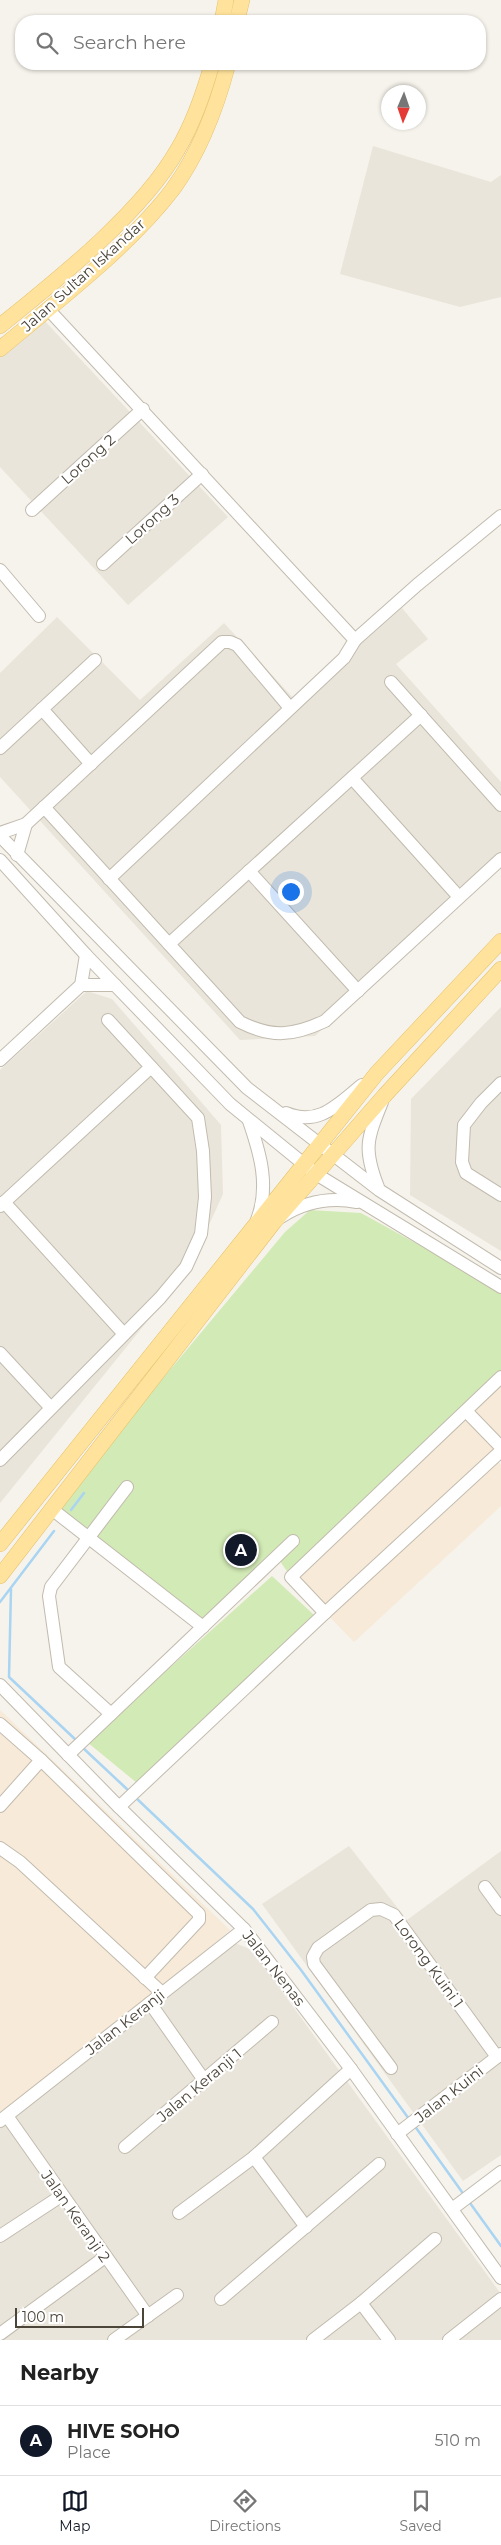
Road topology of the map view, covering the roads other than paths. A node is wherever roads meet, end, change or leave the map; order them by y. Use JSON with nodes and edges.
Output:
{"nodes":[{"id":1,"x":226,"y":0,"type":"edge"},
{"id":2,"x":242,"y":0,"type":"edge"},
{"id":3,"x":223,"y":15,"type":"edge"},
{"id":4,"x":238,"y":15,"type":"edge"},
{"id":5,"x":210,"y":70,"type":"edge"},
{"id":6,"x":226,"y":70,"type":"edge"},
{"id":7,"x":48,"y":309,"type":"junction"},
{"id":8,"x":0,"y":326,"type":"edge"},
{"id":9,"x":0,"y":349,"type":"edge"},
{"id":10,"x":143,"y":409,"type":"junction"},
{"id":11,"x":202,"y":474,"type":"junction"},
{"id":12,"x":32,"y":510,"type":"dead end"},
{"id":13,"x":501,"y":516,"type":"edge"},
{"id":14,"x":103,"y":564,"type":"dead end"},
{"id":15,"x":2,"y":576,"type":"edge"},
{"id":16,"x":39,"y":616,"type":"dead end"},
{"id":17,"x":355,"y":640,"type":"junction"},
{"id":18,"x":95,"y":660,"type":"dead end"},
{"id":19,"x":391,"y":682,"type":"dead end"},
{"id":20,"x":290,"y":708,"type":"junction"},
{"id":21,"x":42,"y":709,"type":"junction"},
{"id":22,"x":421,"y":715,"type":"junction"},
{"id":23,"x":0,"y":748,"type":"edge"},
{"id":24,"x":90,"y":764,"type":"junction"},
{"id":25,"x":352,"y":778,"type":"junction"},
{"id":26,"x":501,"y":805,"type":"edge"},
{"id":27,"x":44,"y":807,"type":"junction"},
{"id":28,"x":26,"y":824,"type":"junction"},
{"id":29,"x":0,"y":835,"type":"edge"},
{"id":30,"x":17,"y":855,"type":"junction"},
{"id":31,"x":501,"y":859,"type":"edge"},
{"id":32,"x":0,"y":860,"type":"edge"},
{"id":33,"x":249,"y":871,"type":"junction"},
{"id":34,"x":109,"y":879,"type":"junction"},
{"id":35,"x":459,"y":897,"type":"junction"},
{"id":36,"x":501,"y":941,"type":"edge"},
{"id":37,"x":169,"y":944,"type":"junction"},
{"id":38,"x":86,"y":955,"type":"junction"},
{"id":39,"x":501,"y":969,"type":"edge"},
{"id":40,"x":81,"y":985,"type":"junction"},
{"id":41,"x":115,"y":985,"type":"junction"},
{"id":42,"x":358,"y":991,"type":"junction"},
{"id":43,"x":108,"y":1020,"type":"dead end"},
{"id":44,"x":0,"y":1060,"type":"edge"},
{"id":45,"x":151,"y":1067,"type":"junction"},
{"id":46,"x":377,"y":1073,"type":"junction"},
{"id":47,"x":501,"y":1083,"type":"edge"},
{"id":48,"x":384,"y":1095,"type":"junction"},
{"id":49,"x":270,"y":1106,"type":"junction"},
{"id":50,"x":249,"y":1120,"type":"junction"},
{"id":51,"x":320,"y":1143,"type":"junction"},
{"id":52,"x":334,"y":1153,"type":"junction"},
{"id":53,"x":302,"y":1164,"type":"junction"},
{"id":54,"x":316,"y":1174,"type":"junction"},
{"id":55,"x":379,"y":1190,"type":"junction"},
{"id":56,"x":501,"y":1195,"type":"edge"},
{"id":57,"x":2,"y":1204,"type":"edge"},
{"id":58,"x":375,"y":1210,"type":"junction"},
{"id":59,"x":257,"y":1221,"type":"junction"},
{"id":60,"x":274,"y":1222,"type":"junction"},
{"id":61,"x":501,"y":1268,"type":"edge"},
{"id":62,"x":501,"y":1287,"type":"edge"},
{"id":63,"x":124,"y":1334,"type":"junction"},
{"id":64,"x":0,"y":1353,"type":"edge"},
{"id":65,"x":501,"y":1377,"type":"edge"},
{"id":66,"x":51,"y":1408,"type":"junction"},
{"id":67,"x":466,"y":1410,"type":"junction"},
{"id":68,"x":501,"y":1449,"type":"edge"},
{"id":69,"x":0,"y":1460,"type":"edge"},
{"id":70,"x":127,"y":1486,"type":"dead end"},
{"id":71,"x":53,"y":1510,"type":"junction"},
{"id":72,"x":88,"y":1538,"type":"junction"},
{"id":73,"x":293,"y":1541,"type":"dead end"},
{"id":74,"x":0,"y":1544,"type":"edge"},
{"id":75,"x":0,"y":1576,"type":"edge"},
{"id":76,"x":325,"y":1613,"type":"junction"},
{"id":77,"x":203,"y":1627,"type":"junction"},
{"id":78,"x":2,"y":1689,"type":"edge"},
{"id":79,"x":111,"y":1714,"type":"junction"},
{"id":80,"x":0,"y":1724,"type":"edge"},
{"id":81,"x":72,"y":1751,"type":"junction"},
{"id":82,"x":41,"y":1760,"type":"junction"},
{"id":83,"x":98,"y":1785,"type":"junction"},
{"id":84,"x":85,"y":1802,"type":"junction"},
{"id":85,"x":123,"y":1803,"type":"junction"},
{"id":86,"x":0,"y":1806,"type":"edge"},
{"id":87,"x":0,"y":1848,"type":"edge"},
{"id":88,"x":201,"y":1886,"type":"junction"},
{"id":89,"x":485,"y":1887,"type":"dead end"},
{"id":90,"x":187,"y":1901,"type":"junction"},
{"id":91,"x":501,"y":1909,"type":"edge"},
{"id":92,"x":244,"y":1928,"type":"junction"},
{"id":93,"x":145,"y":1978,"type":"junction"},
{"id":94,"x":162,"y":1993,"type":"junction"},
{"id":95,"x":150,"y":2003,"type":"junction"},
{"id":96,"x":272,"y":2022,"type":"dead end"},
{"id":97,"x":499,"y":2056,"type":"edge"},
{"id":98,"x":391,"y":2068,"type":"dead end"},
{"id":99,"x":351,"y":2069,"type":"junction"},
{"id":100,"x":204,"y":2080,"type":"junction"},
{"id":101,"x":3,"y":2118,"type":"edge"},
{"id":102,"x":401,"y":2131,"type":"junction"},
{"id":103,"x":125,"y":2147,"type":"dead end"},
{"id":104,"x":254,"y":2157,"type":"junction"},
{"id":105,"x":379,"y":2164,"type":"dead end"},
{"id":106,"x":501,"y":2172,"type":"edge"},
{"id":107,"x":61,"y":2196,"type":"junction"},
{"id":108,"x":452,"y":2209,"type":"junction"},
{"id":109,"x":179,"y":2213,"type":"dead end"},
{"id":110,"x":306,"y":2227,"type":"junction"},
{"id":111,"x":0,"y":2236,"type":"edge"},
{"id":112,"x":435,"y":2240,"type":"dead end"},
{"id":113,"x":105,"y":2257,"type":"junction"},
{"id":114,"x":501,"y":2278,"type":"edge"},
{"id":115,"x":177,"y":2295,"type":"dead end"},
{"id":116,"x":221,"y":2299,"type":"dead end"},
{"id":117,"x":501,"y":2299,"type":"edge"},
{"id":118,"x":361,"y":2303,"type":"junction"},
{"id":119,"x":148,"y":2316,"type":"junction"},
{"id":120,"x":0,"y":2334,"type":"edge"},
{"id":121,"x":114,"y":2340,"type":"edge"},
{"id":122,"x":313,"y":2340,"type":"edge"},
{"id":123,"x":389,"y":2340,"type":"edge"},
{"id":124,"x":449,"y":2340,"type":"edge"}],
"edges":[{"from":1,"to":3,"type":"main road"},
{"from":2,"to":4,"type":"main road"},
{"from":5,"to":8,"type":"main road","name":"Jalan Sultan Iskandar"},
{"from":6,"to":7,"type":"main road","name":"Jalan Sultan Iskandar"},
{"from":7,"to":9,"type":"main road","name":"Jalan Sultan Iskandar"},
{"from":7,"to":10,"type":"street"},
{"from":10,"to":11,"type":"street"},
{"from":10,"to":12,"type":"street","name":"Lorong 2"},
{"from":11,"to":14,"type":"street","name":"Lorong 3"},
{"from":11,"to":17,"type":"street"},
{"from":13,"to":17,"type":"street"},
{"from":15,"to":16,"type":"street"},
{"from":17,"to":20,"type":"street"},
{"from":18,"to":21,"type":"street"},
{"from":19,"to":22,"type":"street"},
{"from":20,"to":24,"type":"street"},
{"from":20,"to":34,"type":"street"},
{"from":21,"to":23,"type":"street"},
{"from":21,"to":24,"type":"street"},
{"from":22,"to":25,"type":"street"},
{"from":22,"to":26,"type":"street"},
{"from":24,"to":27,"type":"street"},
{"from":25,"to":33,"type":"street"},
{"from":25,"to":35,"type":"street"},
{"from":27,"to":28,"type":"street"},
{"from":27,"to":34,"type":"street"},
{"from":28,"to":29,"type":"street"},
{"from":28,"to":30,"type":"street"},
{"from":29,"to":30,"type":"street"},
{"from":30,"to":49,"type":"street"},
{"from":31,"to":35,"type":"street"},
{"from":32,"to":38,"type":"street"},
{"from":33,"to":37,"type":"street"},
{"from":33,"to":42,"type":"street"},
{"from":34,"to":37,"type":"street"},
{"from":35,"to":42,"type":"street"},
{"from":36,"to":46,"type":"main road"},
{"from":37,"to":42,"type":"street"},
{"from":38,"to":40,"type":"street"},
{"from":38,"to":41,"type":"street"},
{"from":39,"to":48,"type":"main road"},
{"from":40,"to":41,"type":"street"},
{"from":40,"to":44,"type":"street"},
{"from":41,"to":50,"type":"street"},
{"from":43,"to":45,"type":"street"},
{"from":45,"to":57,"type":"street"},
{"from":45,"to":63,"type":"street"},
{"from":46,"to":49,"type":"street"},
{"from":46,"to":51,"type":"main road"},
{"from":47,"to":56,"type":"street"},
{"from":48,"to":52,"type":"main road"},
{"from":48,"to":55,"type":"street"},
{"from":49,"to":51,"type":"street"},
{"from":50,"to":53,"type":"street"},
{"from":50,"to":59,"type":"street"},
{"from":51,"to":52,"type":"street"},
{"from":51,"to":53,"type":"main road"},
{"from":52,"to":54,"type":"main road"},
{"from":52,"to":55,"type":"street"},
{"from":53,"to":54,"type":"street"},
{"from":53,"to":59,"type":"main road"},
{"from":54,"to":58,"type":"street"},
{"from":54,"to":60,"type":"main road"},
{"from":55,"to":61,"type":"street"},
{"from":57,"to":63,"type":"street"},
{"from":58,"to":60,"type":"street"},
{"from":58,"to":62,"type":"street"},
{"from":59,"to":74,"type":"main road"},
{"from":60,"to":71,"type":"main road"},
{"from":63,"to":66,"type":"street"},
{"from":64,"to":66,"type":"street"},
{"from":65,"to":67,"type":"street"},
{"from":66,"to":69,"type":"street"},
{"from":67,"to":68,"type":"street"},
{"from":67,"to":76,"type":"street"},
{"from":68,"to":76,"type":"street"},
{"from":70,"to":72,"type":"street"},
{"from":71,"to":72,"type":"street"},
{"from":71,"to":75,"type":"main road"},
{"from":72,"to":77,"type":"street"},
{"from":72,"to":79,"type":"street"},
{"from":73,"to":77,"type":"street"},
{"from":76,"to":85,"type":"street"},
{"from":77,"to":79,"type":"street"},
{"from":78,"to":81,"type":"street","name":"Jalan Nenas"},
{"from":79,"to":81,"type":"street"},
{"from":80,"to":82,"type":"street"},
{"from":81,"to":83,"type":"street","name":"Jalan Nenas"},
{"from":82,"to":84,"type":"street"},
{"from":82,"to":86,"type":"street"},
{"from":83,"to":84,"type":"street"},
{"from":83,"to":85,"type":"street","name":"Jalan Nenas"},
{"from":84,"to":90,"type":"street"},
{"from":85,"to":88,"type":"street","name":"Jalan Nenas"},
{"from":87,"to":93,"type":"street"},
{"from":88,"to":90,"type":"street"},
{"from":88,"to":92,"type":"street","name":"Jalan Nenas"},
{"from":89,"to":91,"type":"street"},
{"from":90,"to":93,"type":"street"},
{"from":92,"to":94,"type":"street","name":"Jalan Keranji"},
{"from":92,"to":99,"type":"street","name":"Jalan Nenas"},
{"from":93,"to":94,"type":"street"},
{"from":94,"to":95,"type":"street","name":"Jalan Keranji"},
{"from":95,"to":100,"type":"street"},
{"from":95,"to":101,"type":"street","name":"Jalan Keranji"},
{"from":96,"to":100,"type":"street","name":"Jalan Keranji 1"},
{"from":97,"to":98,"type":"street","name":"Lorong Kuini 1"},
{"from":97,"to":102,"type":"street","name":"Jalan Kuini"},
{"from":99,"to":102,"type":"street","name":"Jalan Nenas"},
{"from":99,"to":104,"type":"street"},
{"from":100,"to":103,"type":"street","name":"Jalan Keranji 1"},
{"from":101,"to":107,"type":"street","name":"Jalan Keranji 2"},
{"from":102,"to":108,"type":"street","name":"Jalan Nenas"},
{"from":104,"to":109,"type":"street"},
{"from":104,"to":110,"type":"street"},
{"from":105,"to":110,"type":"street"},
{"from":106,"to":108,"type":"street"},
{"from":107,"to":111,"type":"street"},
{"from":107,"to":113,"type":"street","name":"Jalan Keranji 2"},
{"from":108,"to":114,"type":"street","name":"Jalan Nenas"},
{"from":110,"to":116,"type":"street"},
{"from":112,"to":118,"type":"street"},
{"from":113,"to":119,"type":"street","name":"Jalan Keranji 2"},
{"from":113,"to":120,"type":"street"},
{"from":115,"to":119,"type":"street"},
{"from":117,"to":124,"type":"street"},
{"from":118,"to":122,"type":"street"},
{"from":118,"to":123,"type":"street"},
{"from":119,"to":121,"type":"street"}]}
